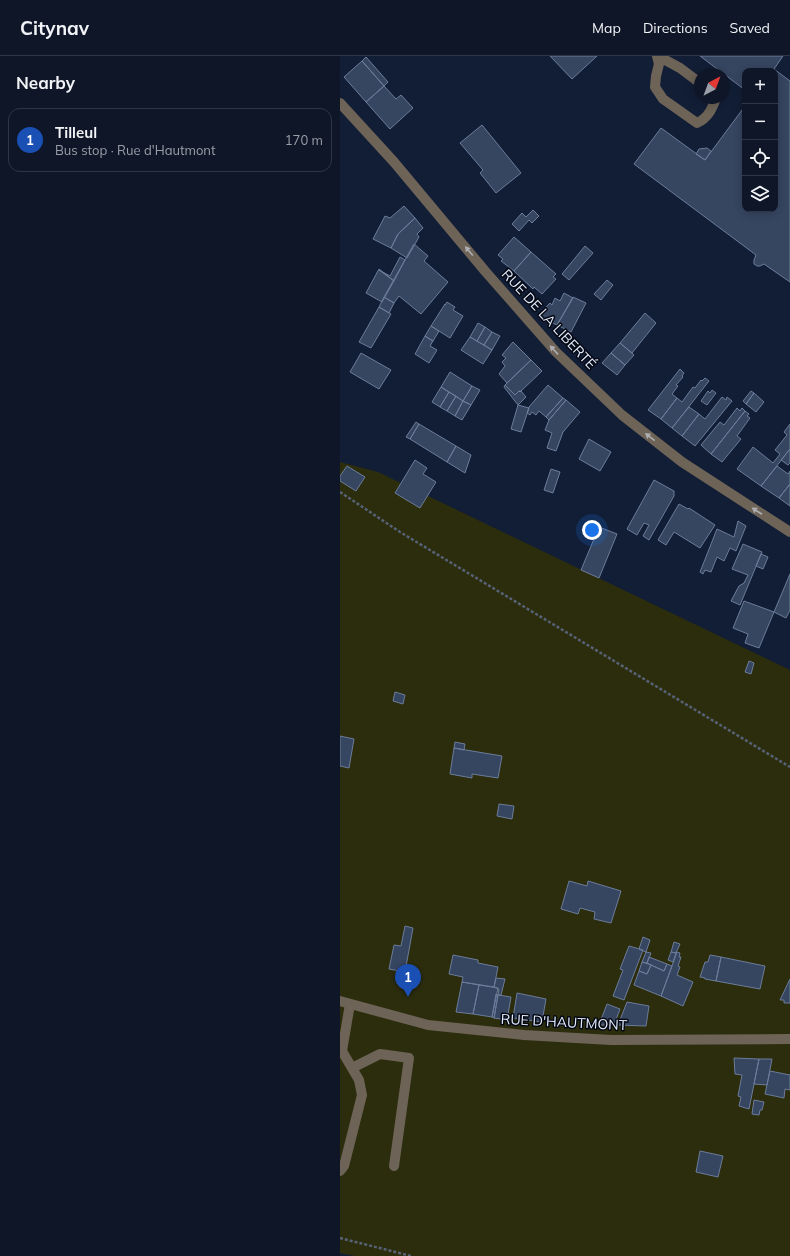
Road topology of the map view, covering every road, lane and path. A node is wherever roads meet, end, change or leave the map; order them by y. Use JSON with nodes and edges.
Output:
{"nodes":[{"id":1,"x":658,"y":56,"type":"edge"},
{"id":2,"x":694,"y":78,"type":"edge"},
{"id":3,"x":340,"y":103,"type":"edge"},
{"id":4,"x":714,"y":104,"type":"edge"},
{"id":5,"x":340,"y":492,"type":"edge"},
{"id":6,"x":790,"y":532,"type":"edge"},
{"id":7,"x":790,"y":767,"type":"edge"},
{"id":8,"x":340,"y":1001,"type":"edge"},
{"id":9,"x":350,"y":1004,"type":"junction"},
{"id":10,"x":790,"y":1039,"type":"edge"},
{"id":11,"x":352,"y":1068,"type":"junction"},
{"id":12,"x":394,"y":1166,"type":"dead end"},
{"id":13,"x":340,"y":1171,"type":"edge"},
{"id":14,"x":340,"y":1238,"type":"edge"},
{"id":15,"x":411,"y":1256,"type":"edge"}],
"edges":[{"from":1,"to":2,"type":"street"},
{"from":1,"to":4,"type":"street"},
{"from":6,"to":3,"type":"street","name":"RUE DE LA LIBERTÉ","one_way":true},
{"from":5,"to":7,"type":"path"},
{"from":8,"to":9,"type":"street","name":"RUE D'HAUTMONT"},
{"from":9,"to":10,"type":"street","name":"RUE D'HAUTMONT"},
{"from":9,"to":11,"type":"street"},
{"from":11,"to":12,"type":"street"},
{"from":11,"to":13,"type":"street"},
{"from":14,"to":15,"type":"path"}]}
